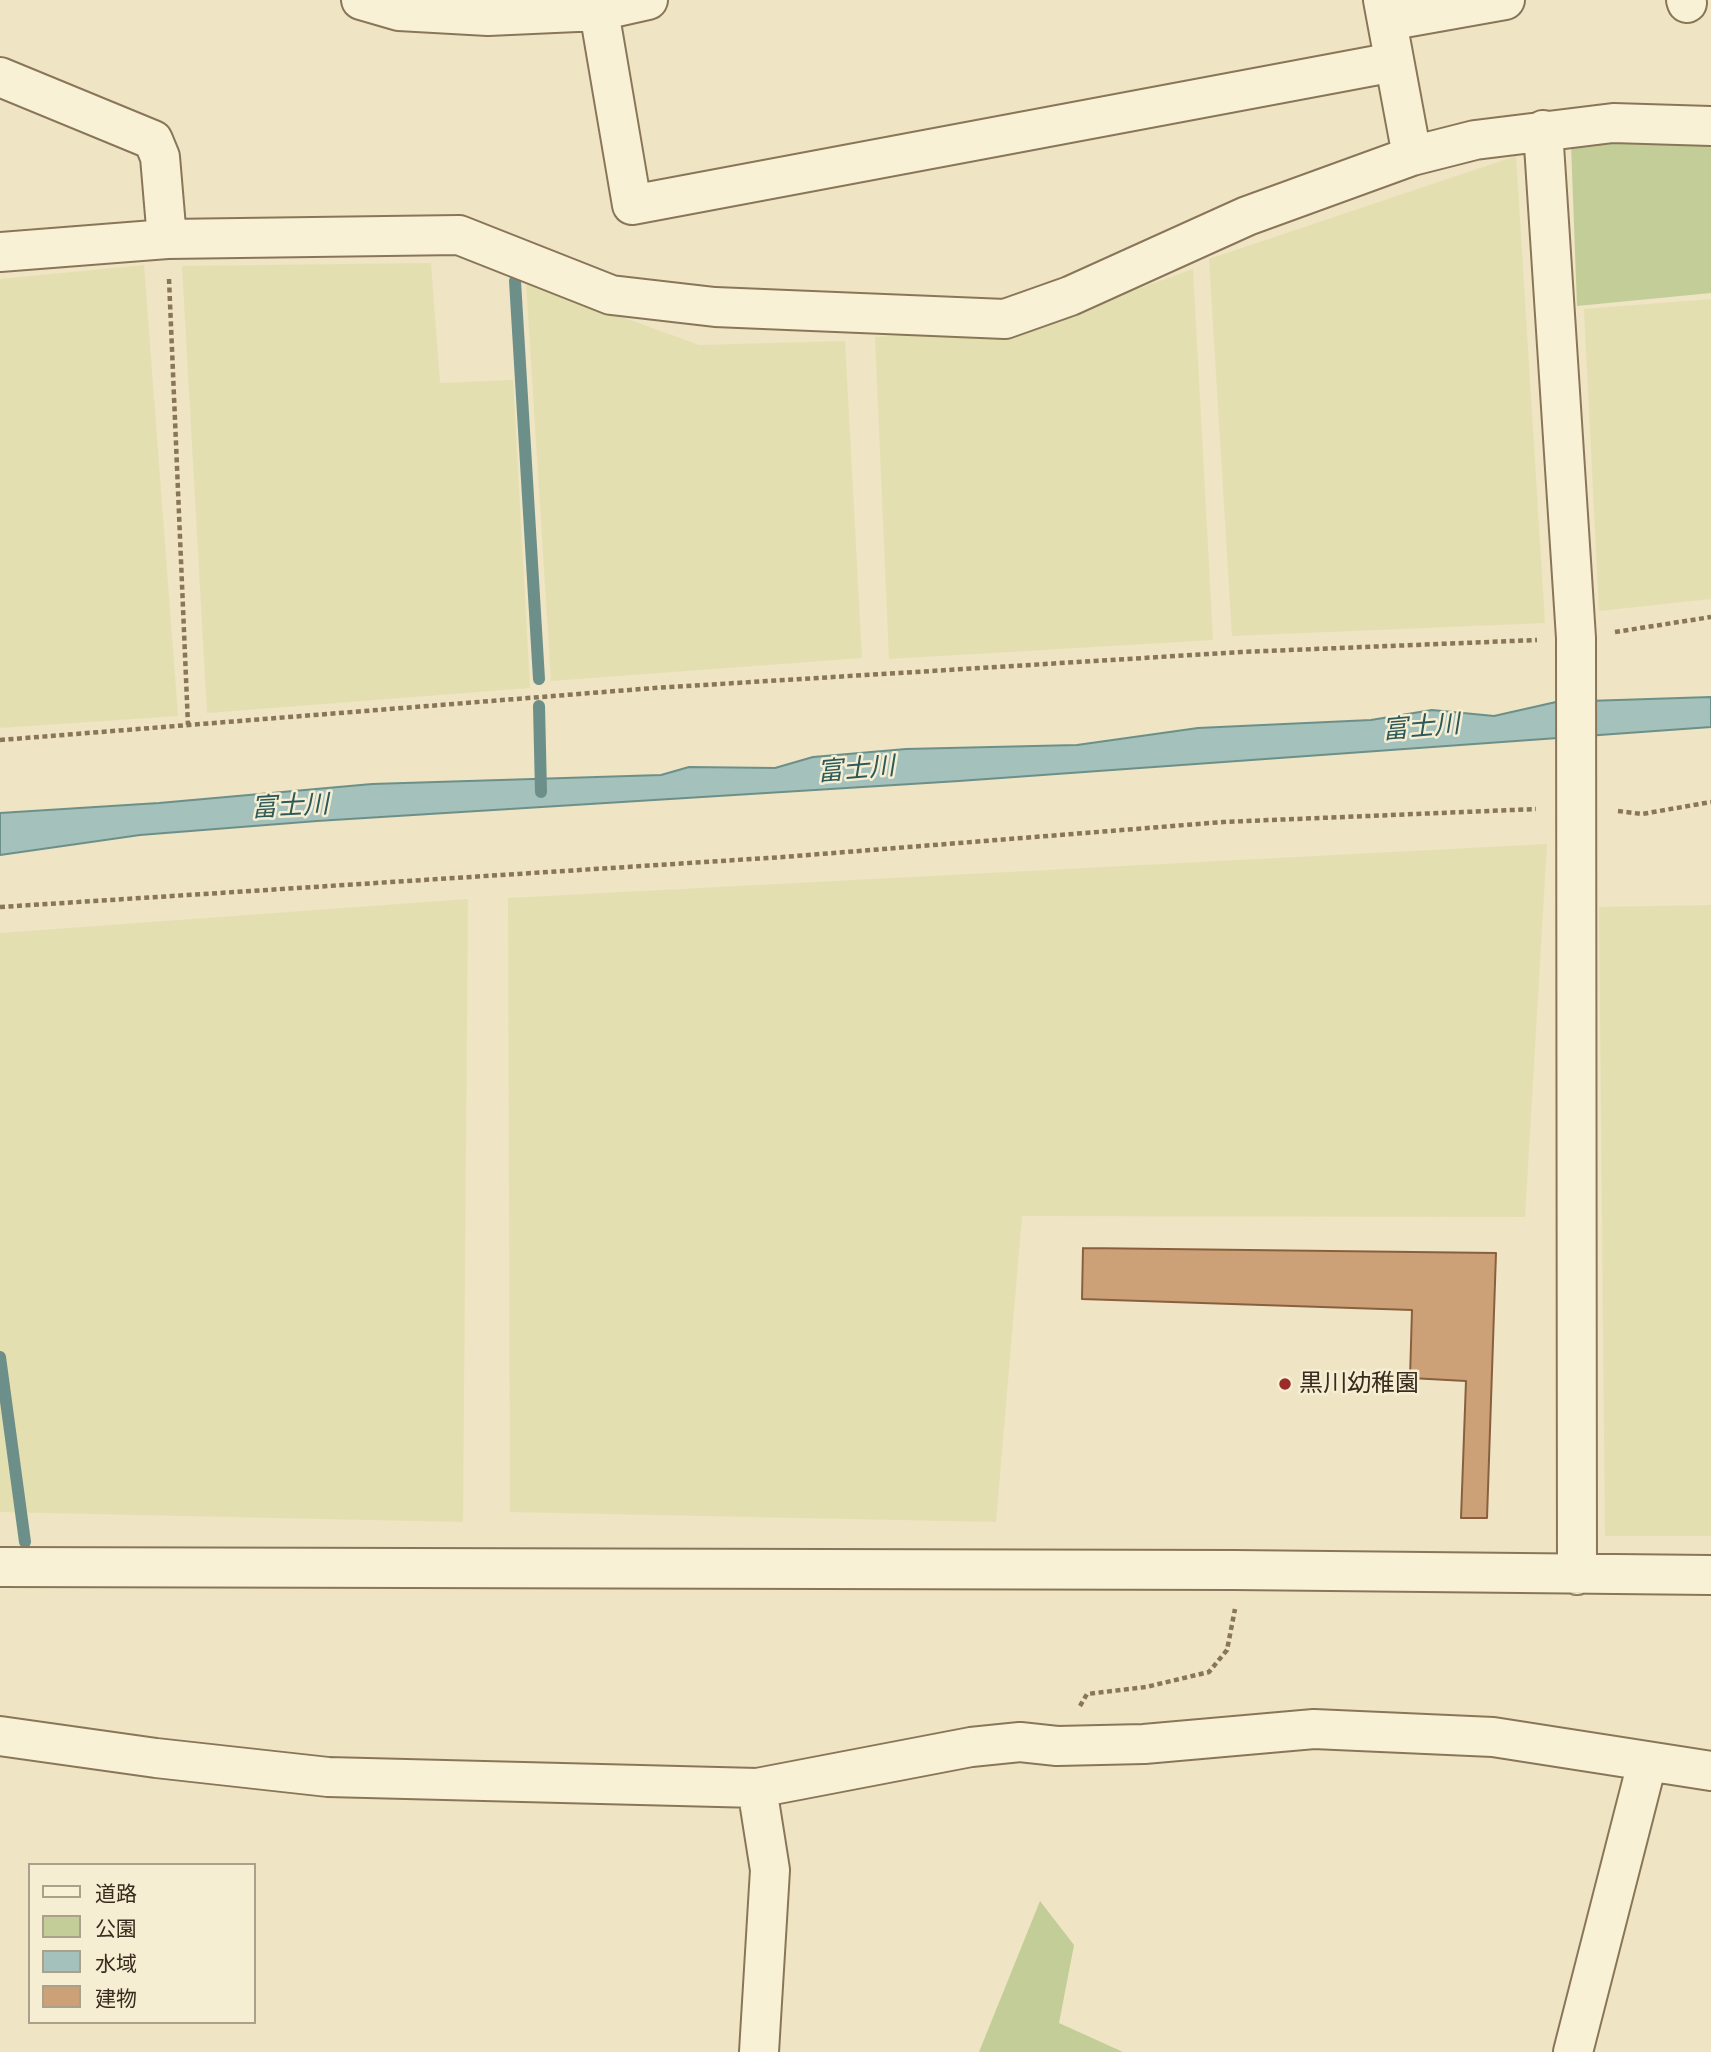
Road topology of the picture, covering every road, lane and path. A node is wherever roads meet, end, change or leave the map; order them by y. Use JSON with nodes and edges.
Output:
{"nodes":[{"id":1,"x":361,"y":0,"type":"edge"},
{"id":2,"x":648,"y":0,"type":"edge"},
{"id":3,"x":1505,"y":0,"type":"edge"},
{"id":4,"x":599,"y":11,"type":"junction"},
{"id":5,"x":1385,"y":11,"type":"edge"},
{"id":6,"x":1394,"y":62,"type":"junction"},
{"id":7,"x":0,"y":77,"type":"edge"},
{"id":8,"x":1711,"y":126,"type":"edge"},
{"id":9,"x":1542,"y":130,"type":"junction"},
{"id":10,"x":1412,"y":156,"type":"junction"},
{"id":11,"x":167,"y":239,"type":"junction"},
{"id":12,"x":0,"y":252,"type":"edge"},
{"id":13,"x":1711,"y":617,"type":"edge"},
{"id":14,"x":1576,"y":638,"type":"junction"},
{"id":15,"x":188,"y":725,"type":"junction"},
{"id":16,"x":0,"y":740,"type":"edge"},
{"id":17,"x":1711,"y":802,"type":"edge"},
{"id":18,"x":1578,"y":807,"type":"junction"},
{"id":19,"x":0,"y":907,"type":"edge"},
{"id":20,"x":0,"y":1567,"type":"edge"},
{"id":21,"x":1235,"y":1570,"type":"junction"},
{"id":22,"x":1577,"y":1575,"type":"junction"},
{"id":23,"x":1711,"y":1575,"type":"edge"},
{"id":24,"x":1107,"y":1692,"type":"dead end"},
{"id":25,"x":0,"y":1736,"type":"edge"},
{"id":26,"x":1647,"y":1763,"type":"junction"},
{"id":27,"x":1711,"y":1771,"type":"edge"},
{"id":28,"x":757,"y":1788,"type":"junction"},
{"id":29,"x":760,"y":2052,"type":"edge"},
{"id":30,"x":1573,"y":2052,"type":"edge"}],
"edges":[{"from":1,"to":4,"type":"street"},
{"from":2,"to":4,"type":"street"},
{"from":3,"to":5,"type":"street"},
{"from":4,"to":6,"type":"street"},
{"from":5,"to":6,"type":"street"},
{"from":6,"to":10,"type":"street"},
{"from":7,"to":11,"type":"street"},
{"from":8,"to":9,"type":"street"},
{"from":9,"to":10,"type":"street"},
{"from":9,"to":14,"type":"street"},
{"from":10,"to":11,"type":"street"},
{"from":11,"to":12,"type":"street"},
{"from":11,"to":15,"type":"path"},
{"from":13,"to":14,"type":"path"},
{"from":14,"to":15,"type":"path"},
{"from":14,"to":18,"type":"street"},
{"from":15,"to":16,"type":"path"},
{"from":17,"to":18,"type":"path"},
{"from":18,"to":19,"type":"path"},
{"from":18,"to":22,"type":"street"},
{"from":20,"to":21,"type":"street"},
{"from":21,"to":22,"type":"street"},
{"from":21,"to":24,"type":"path"},
{"from":22,"to":23,"type":"street"},
{"from":25,"to":28,"type":"street"},
{"from":26,"to":27,"type":"street"},
{"from":26,"to":28,"type":"street"},
{"from":26,"to":30,"type":"street"},
{"from":28,"to":29,"type":"street"}]}
